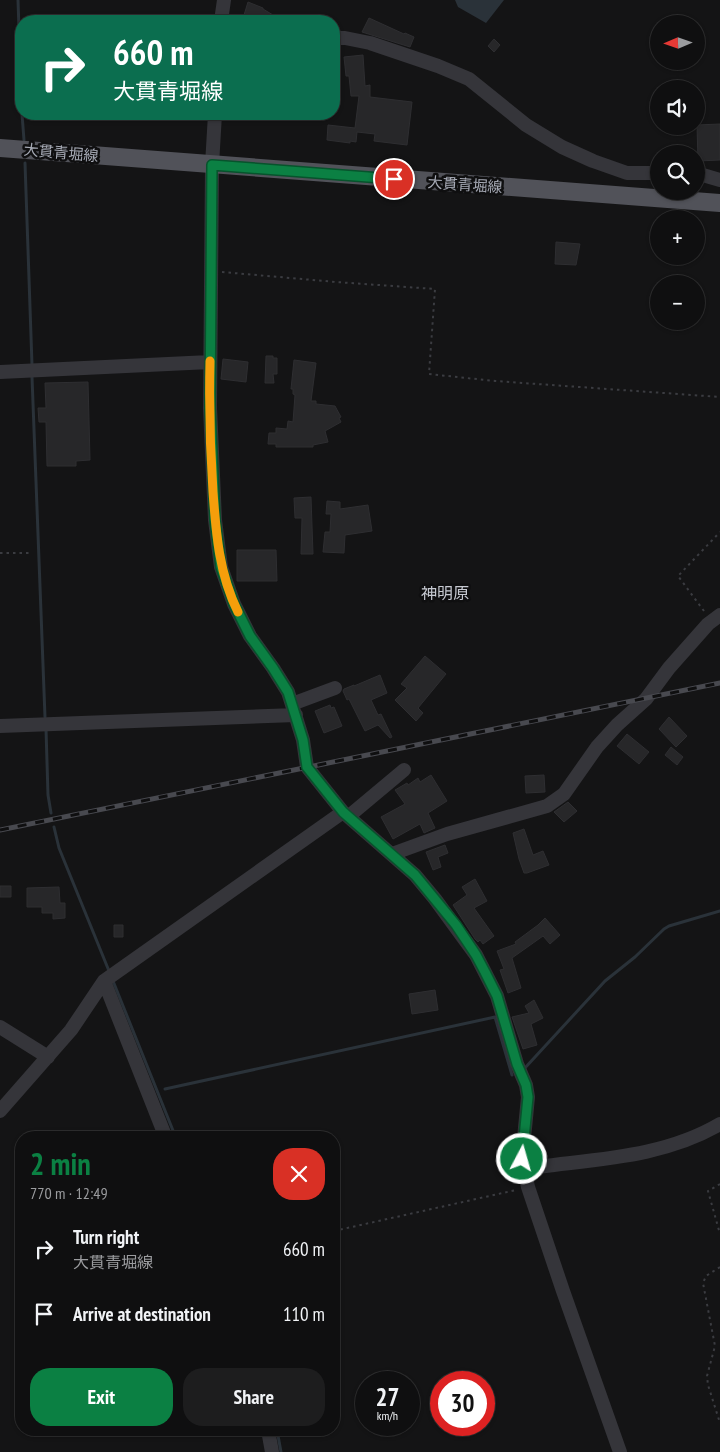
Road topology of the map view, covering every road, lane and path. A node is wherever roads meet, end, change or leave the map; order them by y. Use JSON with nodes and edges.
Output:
{"nodes":[{"id":1,"x":224,"y":0,"type":"edge"},
{"id":2,"x":222,"y":15,"type":"edge"},
{"id":3,"x":340,"y":38,"type":"edge"},
{"id":4,"x":215,"y":120,"type":"edge"},
{"id":5,"x":0,"y":148,"type":"edge"},
{"id":6,"x":212,"y":165,"type":"junction"},
{"id":7,"x":650,"y":173,"type":"edge"},
{"id":8,"x":705,"y":176,"type":"edge"},
{"id":9,"x":720,"y":180,"type":"edge"},
{"id":10,"x":720,"y":203,"type":"edge"},
{"id":11,"x":210,"y":271,"type":"junction"},
{"id":12,"x":210,"y":362,"type":"junction"},
{"id":13,"x":0,"y":372,"type":"edge"},
{"id":14,"x":720,"y":397,"type":"edge"},
{"id":15,"x":720,"y":532,"type":"edge"},
{"id":16,"x":0,"y":553,"type":"edge"},
{"id":17,"x":32,"y":553,"type":"dead end"},
{"id":18,"x":716,"y":618,"type":"edge"},
{"id":19,"x":335,"y":688,"type":"dead end"},
{"id":20,"x":294,"y":710,"type":"junction"},
{"id":21,"x":0,"y":726,"type":"edge"},
{"id":22,"x":404,"y":770,"type":"dead end"},
{"id":23,"x":346,"y":814,"type":"junction"},
{"id":24,"x":392,"y":854,"type":"junction"},
{"id":25,"x":104,"y":982,"type":"junction"},
{"id":26,"x":0,"y":1027,"type":"edge"},
{"id":27,"x":48,"y":1057,"type":"junction"},
{"id":28,"x":0,"y":1111,"type":"edge"},
{"id":29,"x":720,"y":1124,"type":"edge"},
{"id":30,"x":163,"y":1131,"type":"edge"},
{"id":31,"x":523,"y":1169,"type":"junction"},
{"id":32,"x":720,"y":1184,"type":"edge"},
{"id":33,"x":528,"y":1187,"type":"junction"},
{"id":34,"x":340,"y":1230,"type":"edge"},
{"id":35,"x":720,"y":1234,"type":"edge"},
{"id":36,"x":720,"y":1267,"type":"edge"},
{"id":37,"x":720,"y":1423,"type":"edge"},
{"id":38,"x":269,"y":1436,"type":"edge"},
{"id":39,"x":272,"y":1452,"type":"edge"},
{"id":40,"x":620,"y":1452,"type":"edge"}],
"edges":[{"from":1,"to":2,"type":"street"},
{"from":3,"to":7,"type":"street"},
{"from":4,"to":6,"type":"street"},
{"from":5,"to":6,"type":"main road","name":"大貫青堀線"},
{"from":6,"to":10,"type":"main road","name":"大貫青堀線"},
{"from":6,"to":11,"type":"street"},
{"from":8,"to":9,"type":"street"},
{"from":11,"to":12,"type":"street"},
{"from":11,"to":14,"type":"path"},
{"from":12,"to":13,"type":"street"},
{"from":12,"to":20,"type":"street"},
{"from":15,"to":18,"type":"path"},
{"from":16,"to":17,"type":"path"},
{"from":18,"to":24,"type":"street"},
{"from":19,"to":20,"type":"street"},
{"from":20,"to":21,"type":"street"},
{"from":20,"to":23,"type":"street"},
{"from":22,"to":23,"type":"street"},
{"from":23,"to":24,"type":"street"},
{"from":23,"to":25,"type":"street"},
{"from":24,"to":31,"type":"street"},
{"from":25,"to":27,"type":"street"},
{"from":25,"to":30,"type":"street"},
{"from":26,"to":27,"type":"street"},
{"from":27,"to":28,"type":"street"},
{"from":29,"to":31,"type":"street"},
{"from":31,"to":33,"type":"street"},
{"from":32,"to":35,"type":"path"},
{"from":33,"to":34,"type":"path"},
{"from":33,"to":40,"type":"street"},
{"from":36,"to":37,"type":"path"},
{"from":38,"to":39,"type":"street"}]}
